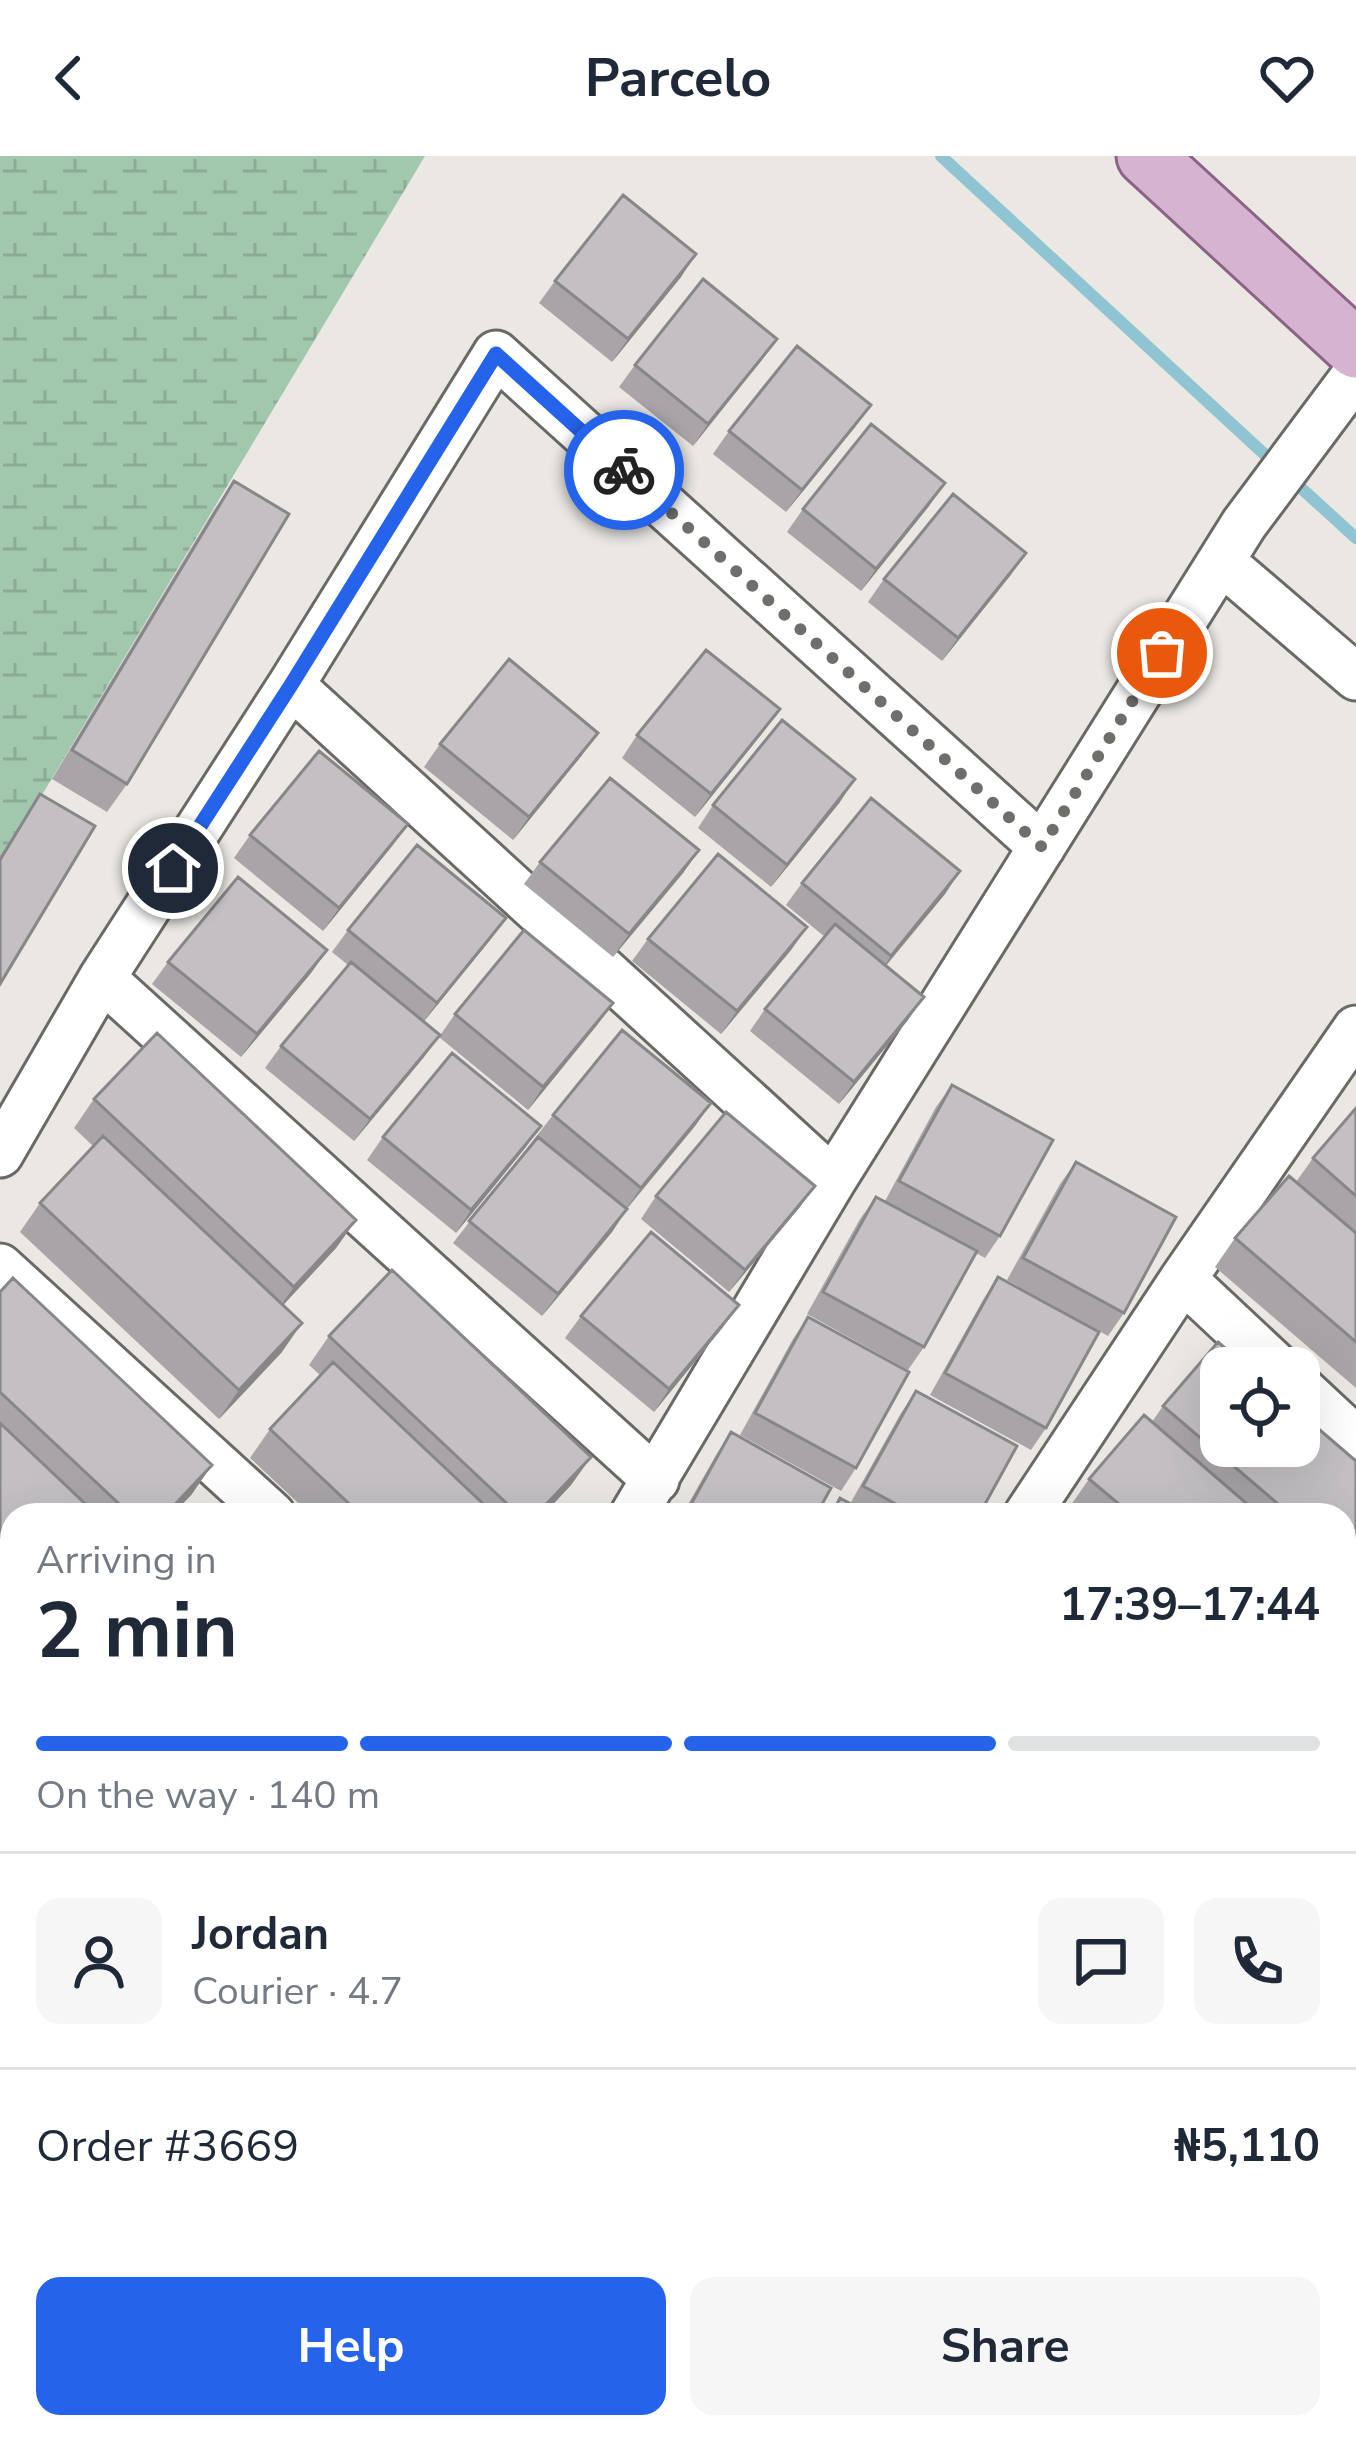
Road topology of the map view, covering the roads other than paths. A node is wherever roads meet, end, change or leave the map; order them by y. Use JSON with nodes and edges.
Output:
{"nodes":[{"id":1,"x":1146,"y":156,"type":"edge"},
{"id":2,"x":1356,"y":349,"type":"edge"},
{"id":3,"x":1356,"y":374,"type":"edge"},
{"id":4,"x":1222,"y":562,"type":"junction"},
{"id":5,"x":1356,"y":677,"type":"edge"},
{"id":6,"x":291,"y":685,"type":"junction"},
{"id":7,"x":1042,"y":847,"type":"junction"},
{"id":8,"x":102,"y":978,"type":"junction"},
{"id":9,"x":1350,"y":1054,"type":"edge"},
{"id":10,"x":0,"y":1154,"type":"edge"},
{"id":11,"x":832,"y":1180,"type":"junction"},
{"id":12,"x":0,"y":1268,"type":"edge"},
{"id":13,"x":1183,"y":1279,"type":"junction"},
{"id":14,"x":1256,"y":1347,"type":"edge"},
{"id":15,"x":1320,"y":1407,"type":"edge"},
{"id":16,"x":1356,"y":1440,"type":"edge"},
{"id":17,"x":645,"y":1498,"type":"edge"},
{"id":18,"x":259,"y":1503,"type":"edge"},
{"id":19,"x":1035,"y":1503,"type":"edge"}],
"edges":[{"from":1,"to":2,"type":"main road"},
{"from":3,"to":4,"type":"street"},
{"from":4,"to":5,"type":"street"},
{"from":4,"to":7,"type":"street"},
{"from":6,"to":7,"type":"street"},
{"from":6,"to":8,"type":"street"},
{"from":6,"to":11,"type":"street"},
{"from":7,"to":11,"type":"street"},
{"from":8,"to":10,"type":"street"},
{"from":8,"to":17,"type":"street"},
{"from":9,"to":13,"type":"street"},
{"from":11,"to":17,"type":"street"},
{"from":12,"to":18,"type":"street"},
{"from":13,"to":14,"type":"street"},
{"from":13,"to":19,"type":"street"},
{"from":15,"to":16,"type":"street"}]}
